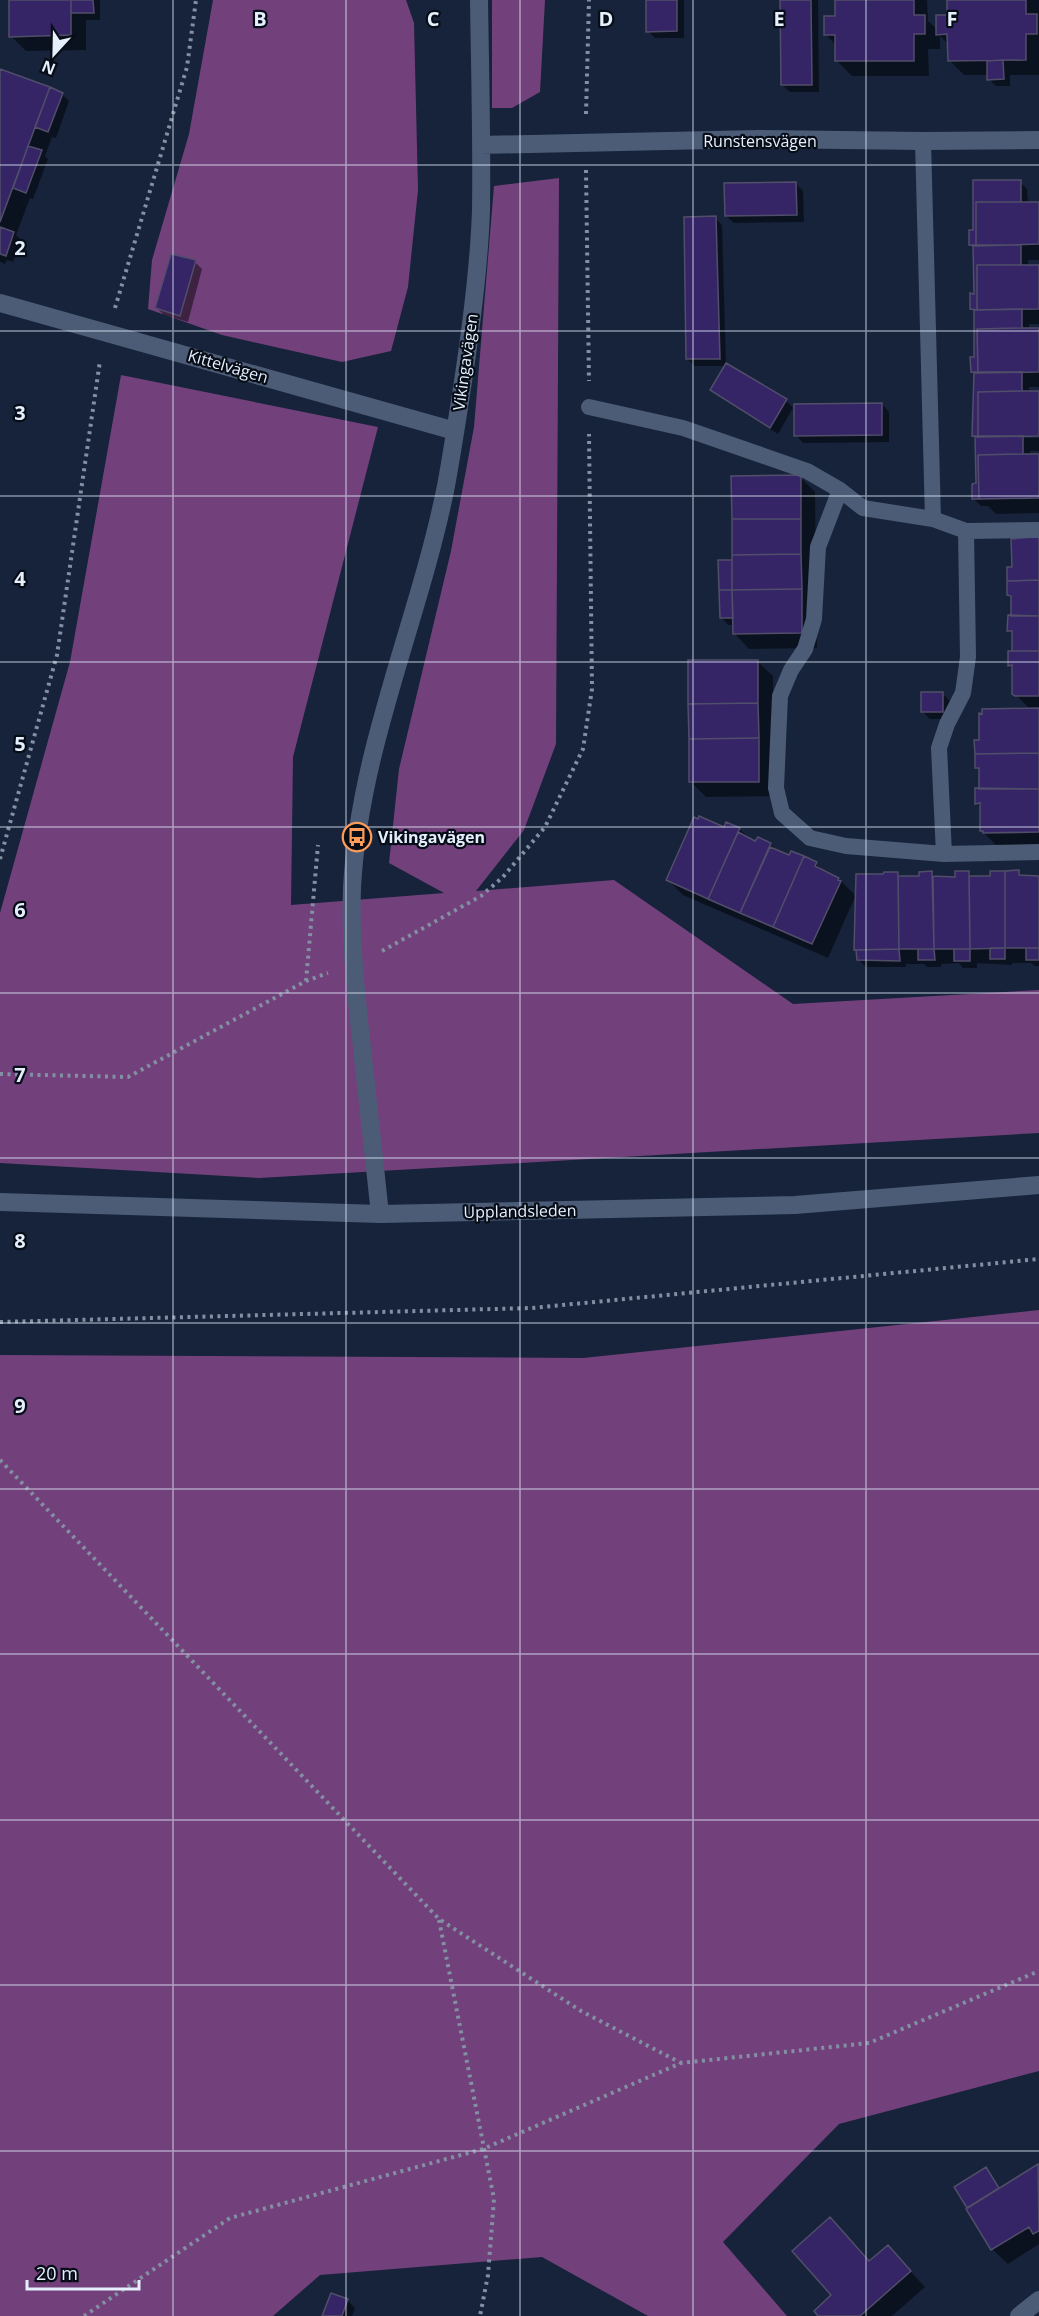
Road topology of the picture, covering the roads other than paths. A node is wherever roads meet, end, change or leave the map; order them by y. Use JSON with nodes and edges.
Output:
{"nodes":[{"id":1,"x":479,"y":0,"type":"edge"},
{"id":2,"x":1039,"y":140,"type":"edge"},
{"id":3,"x":923,"y":141,"type":"junction"},
{"id":4,"x":481,"y":145,"type":"junction"},
{"id":5,"x":0,"y":303,"type":"edge"},
{"id":6,"x":589,"y":407,"type":"road end"},
{"id":7,"x":455,"y":431,"type":"junction"},
{"id":8,"x":840,"y":490,"type":"junction"},
{"id":9,"x":933,"y":519,"type":"junction"},
{"id":10,"x":1039,"y":530,"type":"edge"},
{"id":11,"x":966,"y":531,"type":"junction"},
{"id":12,"x":1039,"y":852,"type":"edge"},
{"id":13,"x":944,"y":854,"type":"junction"},
{"id":14,"x":1039,"y":1185,"type":"edge"},
{"id":15,"x":0,"y":1202,"type":"edge"},
{"id":16,"x":380,"y":1214,"type":"junction"},
{"id":17,"x":1039,"y":2300,"type":"edge"},
{"id":18,"x":1019,"y":2316,"type":"edge"}],
"edges":[{"from":1,"to":4,"type":"street","name":"Vikingavägen"},
{"from":2,"to":3,"type":"street","name":"Runstensvägen"},
{"from":3,"to":4,"type":"street","name":"Runstensvägen"},
{"from":3,"to":9,"type":"lane"},
{"from":4,"to":7,"type":"street","name":"Vikingavägen"},
{"from":5,"to":7,"type":"street","name":"Kittelvägen"},
{"from":6,"to":8,"type":"lane"},
{"from":7,"to":16,"type":"street","name":"Vikingavägen"},
{"from":8,"to":9,"type":"lane"},
{"from":8,"to":13,"type":"lane"},
{"from":9,"to":11,"type":"lane"},
{"from":10,"to":11,"type":"lane"},
{"from":11,"to":13,"type":"lane"},
{"from":12,"to":13,"type":"lane"},
{"from":14,"to":16,"type":"street","name":"Upplandsleden"},
{"from":15,"to":16,"type":"street","name":"Upplandsleden"},
{"from":17,"to":18,"type":"street"}]}
